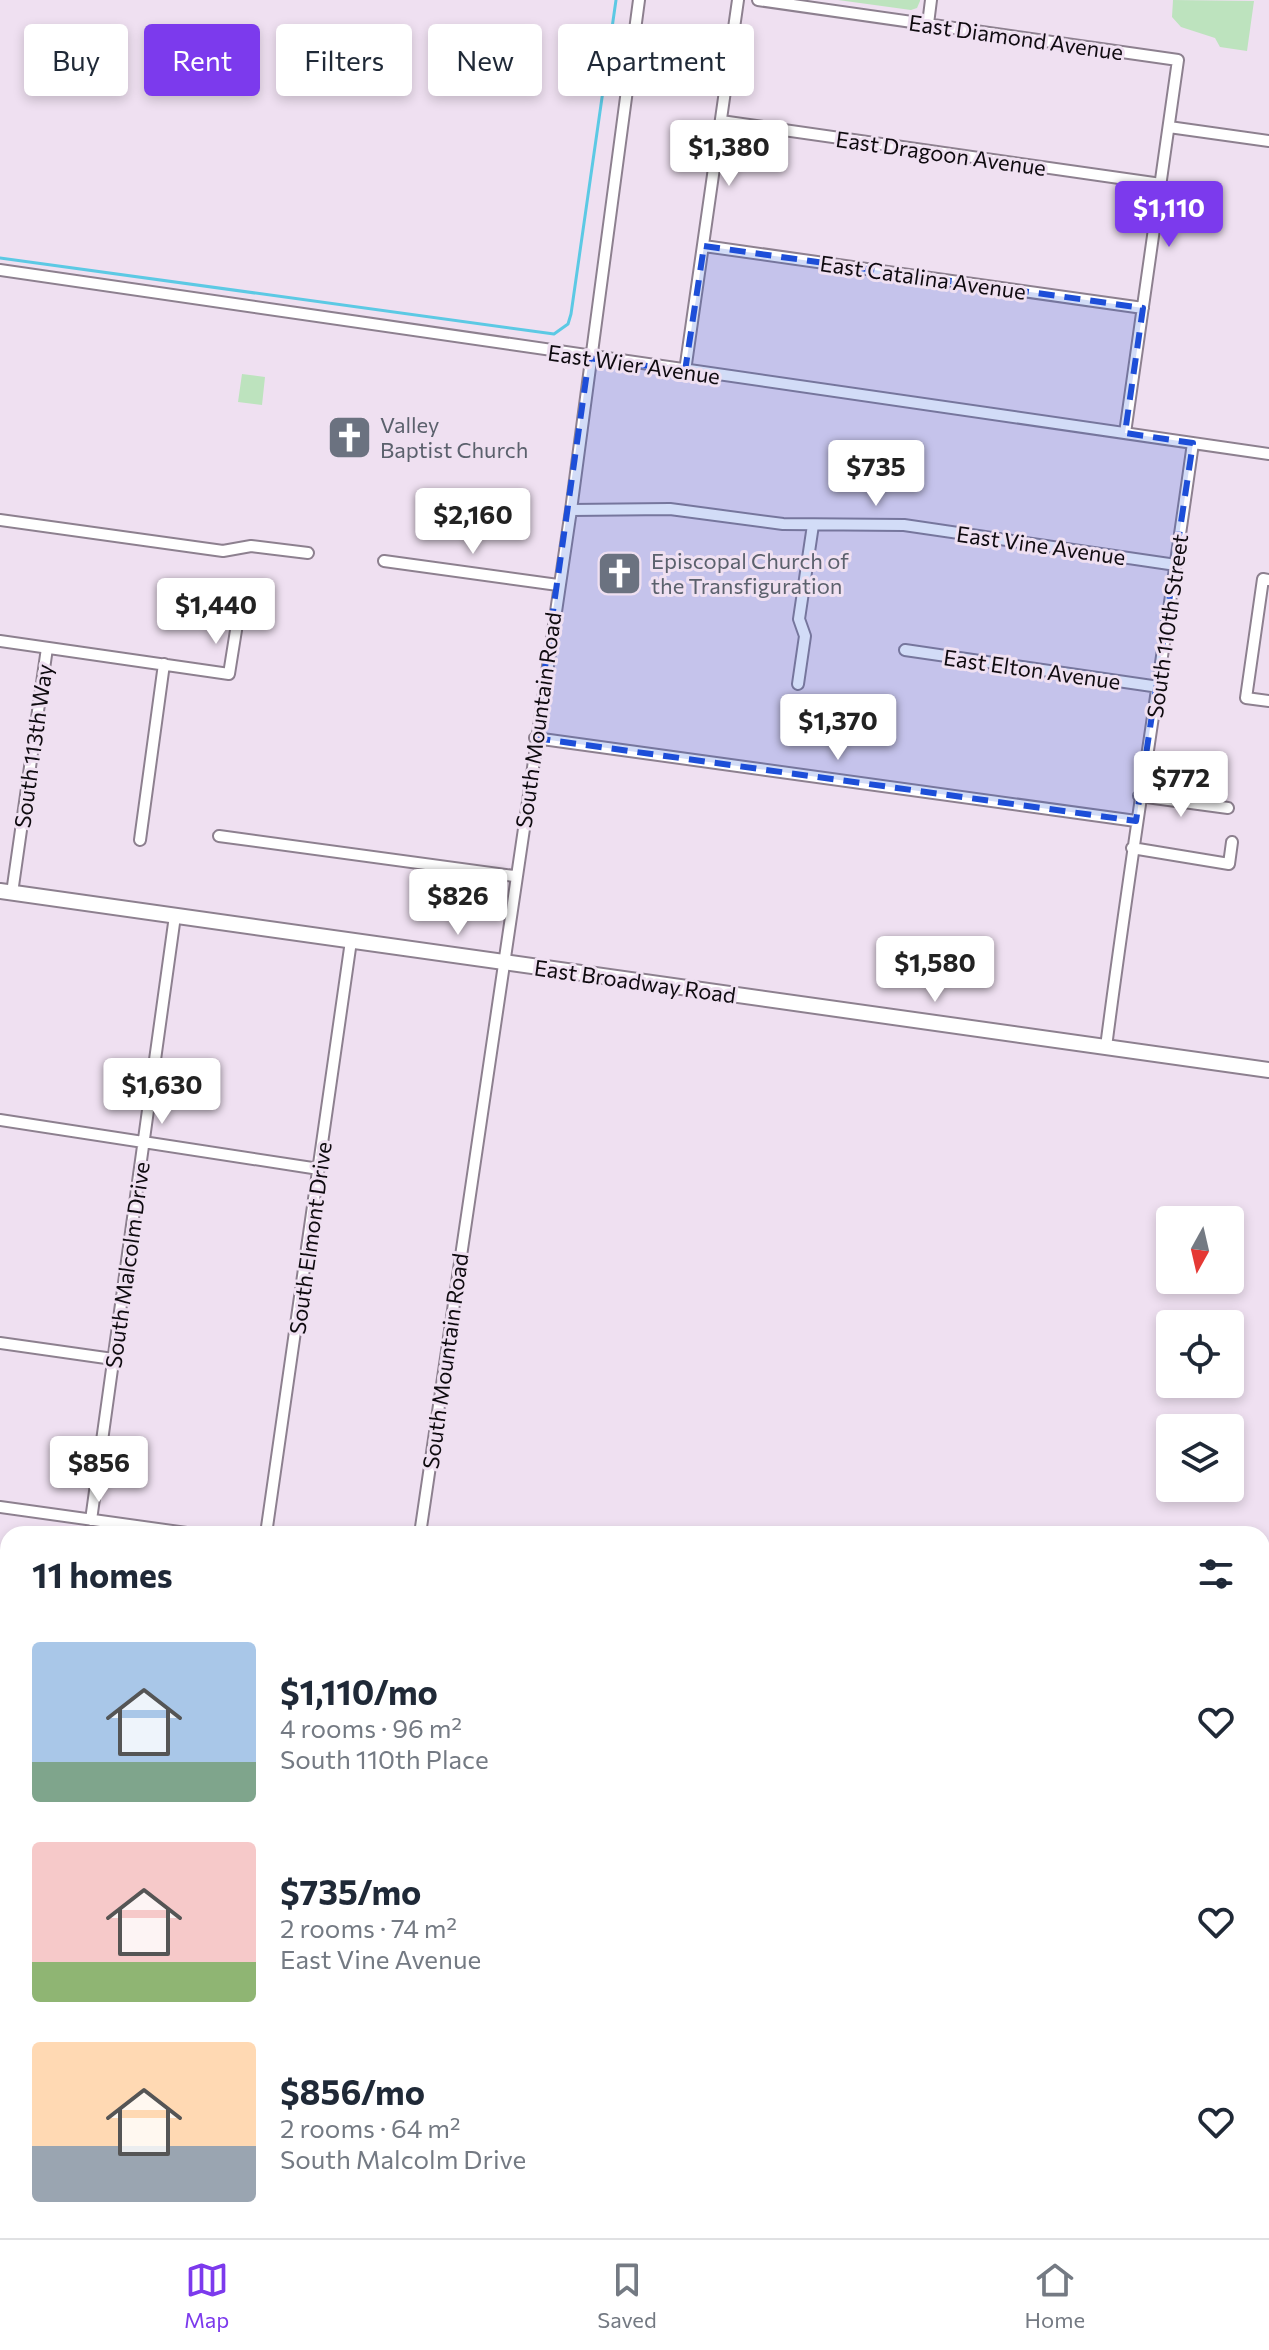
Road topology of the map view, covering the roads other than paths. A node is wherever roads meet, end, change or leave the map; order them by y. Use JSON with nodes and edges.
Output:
{"nodes":[{"id":1,"x":639,"y":0,"type":"edge"},
{"id":2,"x":738,"y":0,"type":"edge"},
{"id":3,"x":758,"y":0,"type":"edge"},
{"id":4,"x":931,"y":0,"type":"edge"},
{"id":5,"x":928,"y":24,"type":"junction"},
{"id":6,"x":721,"y":121,"type":"junction"},
{"id":7,"x":1169,"y":127,"type":"junction"},
{"id":8,"x":1269,"y":141,"type":"edge"},
{"id":9,"x":1161,"y":184,"type":"junction"},
{"id":10,"x":704,"y":246,"type":"junction"},
{"id":11,"x":0,"y":270,"type":"edge"},
{"id":12,"x":1143,"y":308,"type":"junction"},
{"id":13,"x":589,"y":358,"type":"junction"},
{"id":14,"x":685,"y":371,"type":"junction"},
{"id":15,"x":1125,"y":433,"type":"junction"},
{"id":16,"x":1193,"y":443,"type":"junction"},
{"id":17,"x":1269,"y":454,"type":"edge"},
{"id":18,"x":571,"y":510,"type":"junction"},
{"id":19,"x":0,"y":520,"type":"edge"},
{"id":20,"x":813,"y":525,"type":"junction"},
{"id":21,"x":308,"y":553,"type":"dead end"},
{"id":22,"x":384,"y":561,"type":"dead end"},
{"id":23,"x":1176,"y":565,"type":"junction"},
{"id":24,"x":1266,"y":580,"type":"edge"},
{"id":25,"x":558,"y":585,"type":"junction"},
{"id":26,"x":237,"y":624,"type":"dead end"},
{"id":27,"x":0,"y":641,"type":"edge"},
{"id":28,"x":47,"y":648,"type":"junction"},
{"id":29,"x":905,"y":650,"type":"dead end"},
{"id":30,"x":164,"y":664,"type":"junction"},
{"id":31,"x":798,"y":684,"type":"dead end"},
{"id":32,"x":1159,"y":687,"type":"junction"},
{"id":33,"x":1269,"y":701,"type":"edge"},
{"id":34,"x":535,"y":738,"type":"junction"},
{"id":35,"x":1139,"y":796,"type":"junction"},
{"id":36,"x":1228,"y":808,"type":"dead end"},
{"id":37,"x":1136,"y":821,"type":"junction"},
{"id":38,"x":219,"y":836,"type":"dead end"},
{"id":39,"x":140,"y":840,"type":"dead end"},
{"id":40,"x":1232,"y":842,"type":"dead end"},
{"id":41,"x":1132,"y":848,"type":"junction"},
{"id":42,"x":514,"y":876,"type":"junction"},
{"id":43,"x":6,"y":892,"type":"edge"},
{"id":44,"x":175,"y":916,"type":"junction"},
{"id":45,"x":351,"y":941,"type":"junction"},
{"id":46,"x":502,"y":962,"type":"junction"},
{"id":47,"x":1106,"y":1047,"type":"junction"},
{"id":48,"x":1269,"y":1070,"type":"edge"},
{"id":49,"x":0,"y":1120,"type":"edge"},
{"id":50,"x":144,"y":1141,"type":"junction"},
{"id":51,"x":319,"y":1169,"type":"junction"},
{"id":52,"x":0,"y":1343,"type":"edge"},
{"id":53,"x":113,"y":1359,"type":"junction"},
{"id":54,"x":0,"y":1507,"type":"edge"},
{"id":55,"x":91,"y":1520,"type":"junction"},
{"id":56,"x":105,"y":1526,"type":"edge"},
{"id":57,"x":267,"y":1526,"type":"edge"},
{"id":58,"x":421,"y":1526,"type":"edge"}],
"edges":[{"from":1,"to":13,"type":"street","name":"South Mountain Road"},
{"from":2,"to":6,"type":"street"},
{"from":3,"to":5,"type":"street","name":"East Diamond Avenue"},
{"from":4,"to":5,"type":"street"},
{"from":5,"to":7,"type":"street","name":"East Diamond Avenue"},
{"from":6,"to":9,"type":"street","name":"East Dragoon Avenue"},
{"from":6,"to":10,"type":"street"},
{"from":7,"to":8,"type":"street"},
{"from":7,"to":9,"type":"street"},
{"from":9,"to":12,"type":"street"},
{"from":10,"to":12,"type":"street","name":"East Catalina Avenue"},
{"from":10,"to":14,"type":"street"},
{"from":11,"to":13,"type":"street","name":"East Wier Avenue"},
{"from":12,"to":15,"type":"street"},
{"from":13,"to":14,"type":"street","name":"East Wier Avenue"},
{"from":13,"to":18,"type":"street","name":"South Mountain Road"},
{"from":14,"to":15,"type":"street","name":"East Wier Avenue"},
{"from":15,"to":16,"type":"street","name":"East Wier Avenue"},
{"from":16,"to":17,"type":"street","name":"East Wier Avenue"},
{"from":16,"to":23,"type":"street","name":"South 110th Street"},
{"from":18,"to":20,"type":"street","name":"East Vine Avenue"},
{"from":18,"to":25,"type":"street","name":"South Mountain Road"},
{"from":19,"to":21,"type":"street"},
{"from":20,"to":23,"type":"street","name":"East Vine Avenue"},
{"from":20,"to":31,"type":"street"},
{"from":22,"to":25,"type":"street"},
{"from":23,"to":32,"type":"street","name":"South 110th Street"},
{"from":24,"to":33,"type":"street"},
{"from":25,"to":34,"type":"street","name":"South Mountain Road"},
{"from":26,"to":30,"type":"street"},
{"from":27,"to":28,"type":"street"},
{"from":28,"to":30,"type":"street"},
{"from":28,"to":43,"type":"street","name":"South 113th Way"},
{"from":29,"to":32,"type":"street","name":"East Elton Avenue"},
{"from":30,"to":39,"type":"street"},
{"from":32,"to":35,"type":"street","name":"South 110th Street"},
{"from":34,"to":37,"type":"street"},
{"from":34,"to":42,"type":"street","name":"South Mountain Road"},
{"from":35,"to":36,"type":"street"},
{"from":35,"to":37,"type":"street","name":"South 110th Street"},
{"from":37,"to":41,"type":"street","name":"South 110th Street"},
{"from":38,"to":42,"type":"street"},
{"from":40,"to":41,"type":"street"},
{"from":41,"to":47,"type":"street","name":"South 110th Street"},
{"from":42,"to":46,"type":"street","name":"South Mountain Road"},
{"from":43,"to":44,"type":"main road","name":"East Broadway Road"},
{"from":44,"to":45,"type":"main road","name":"East Broadway Road"},
{"from":44,"to":50,"type":"street","name":"South Malcolm Drive"},
{"from":45,"to":46,"type":"main road","name":"East Broadway Road"},
{"from":45,"to":51,"type":"street","name":"South Elmont Drive"},
{"from":46,"to":47,"type":"main road","name":"East Broadway Road"},
{"from":46,"to":58,"type":"street","name":"South Mountain Road"},
{"from":47,"to":48,"type":"main road","name":"East Broadway Road"},
{"from":49,"to":50,"type":"street"},
{"from":50,"to":51,"type":"street"},
{"from":50,"to":53,"type":"street","name":"South Malcolm Drive"},
{"from":51,"to":57,"type":"street","name":"South Elmont Drive"},
{"from":52,"to":53,"type":"street"},
{"from":53,"to":55,"type":"street","name":"South Malcolm Drive"},
{"from":54,"to":55,"type":"street"},
{"from":55,"to":56,"type":"street"}]}
